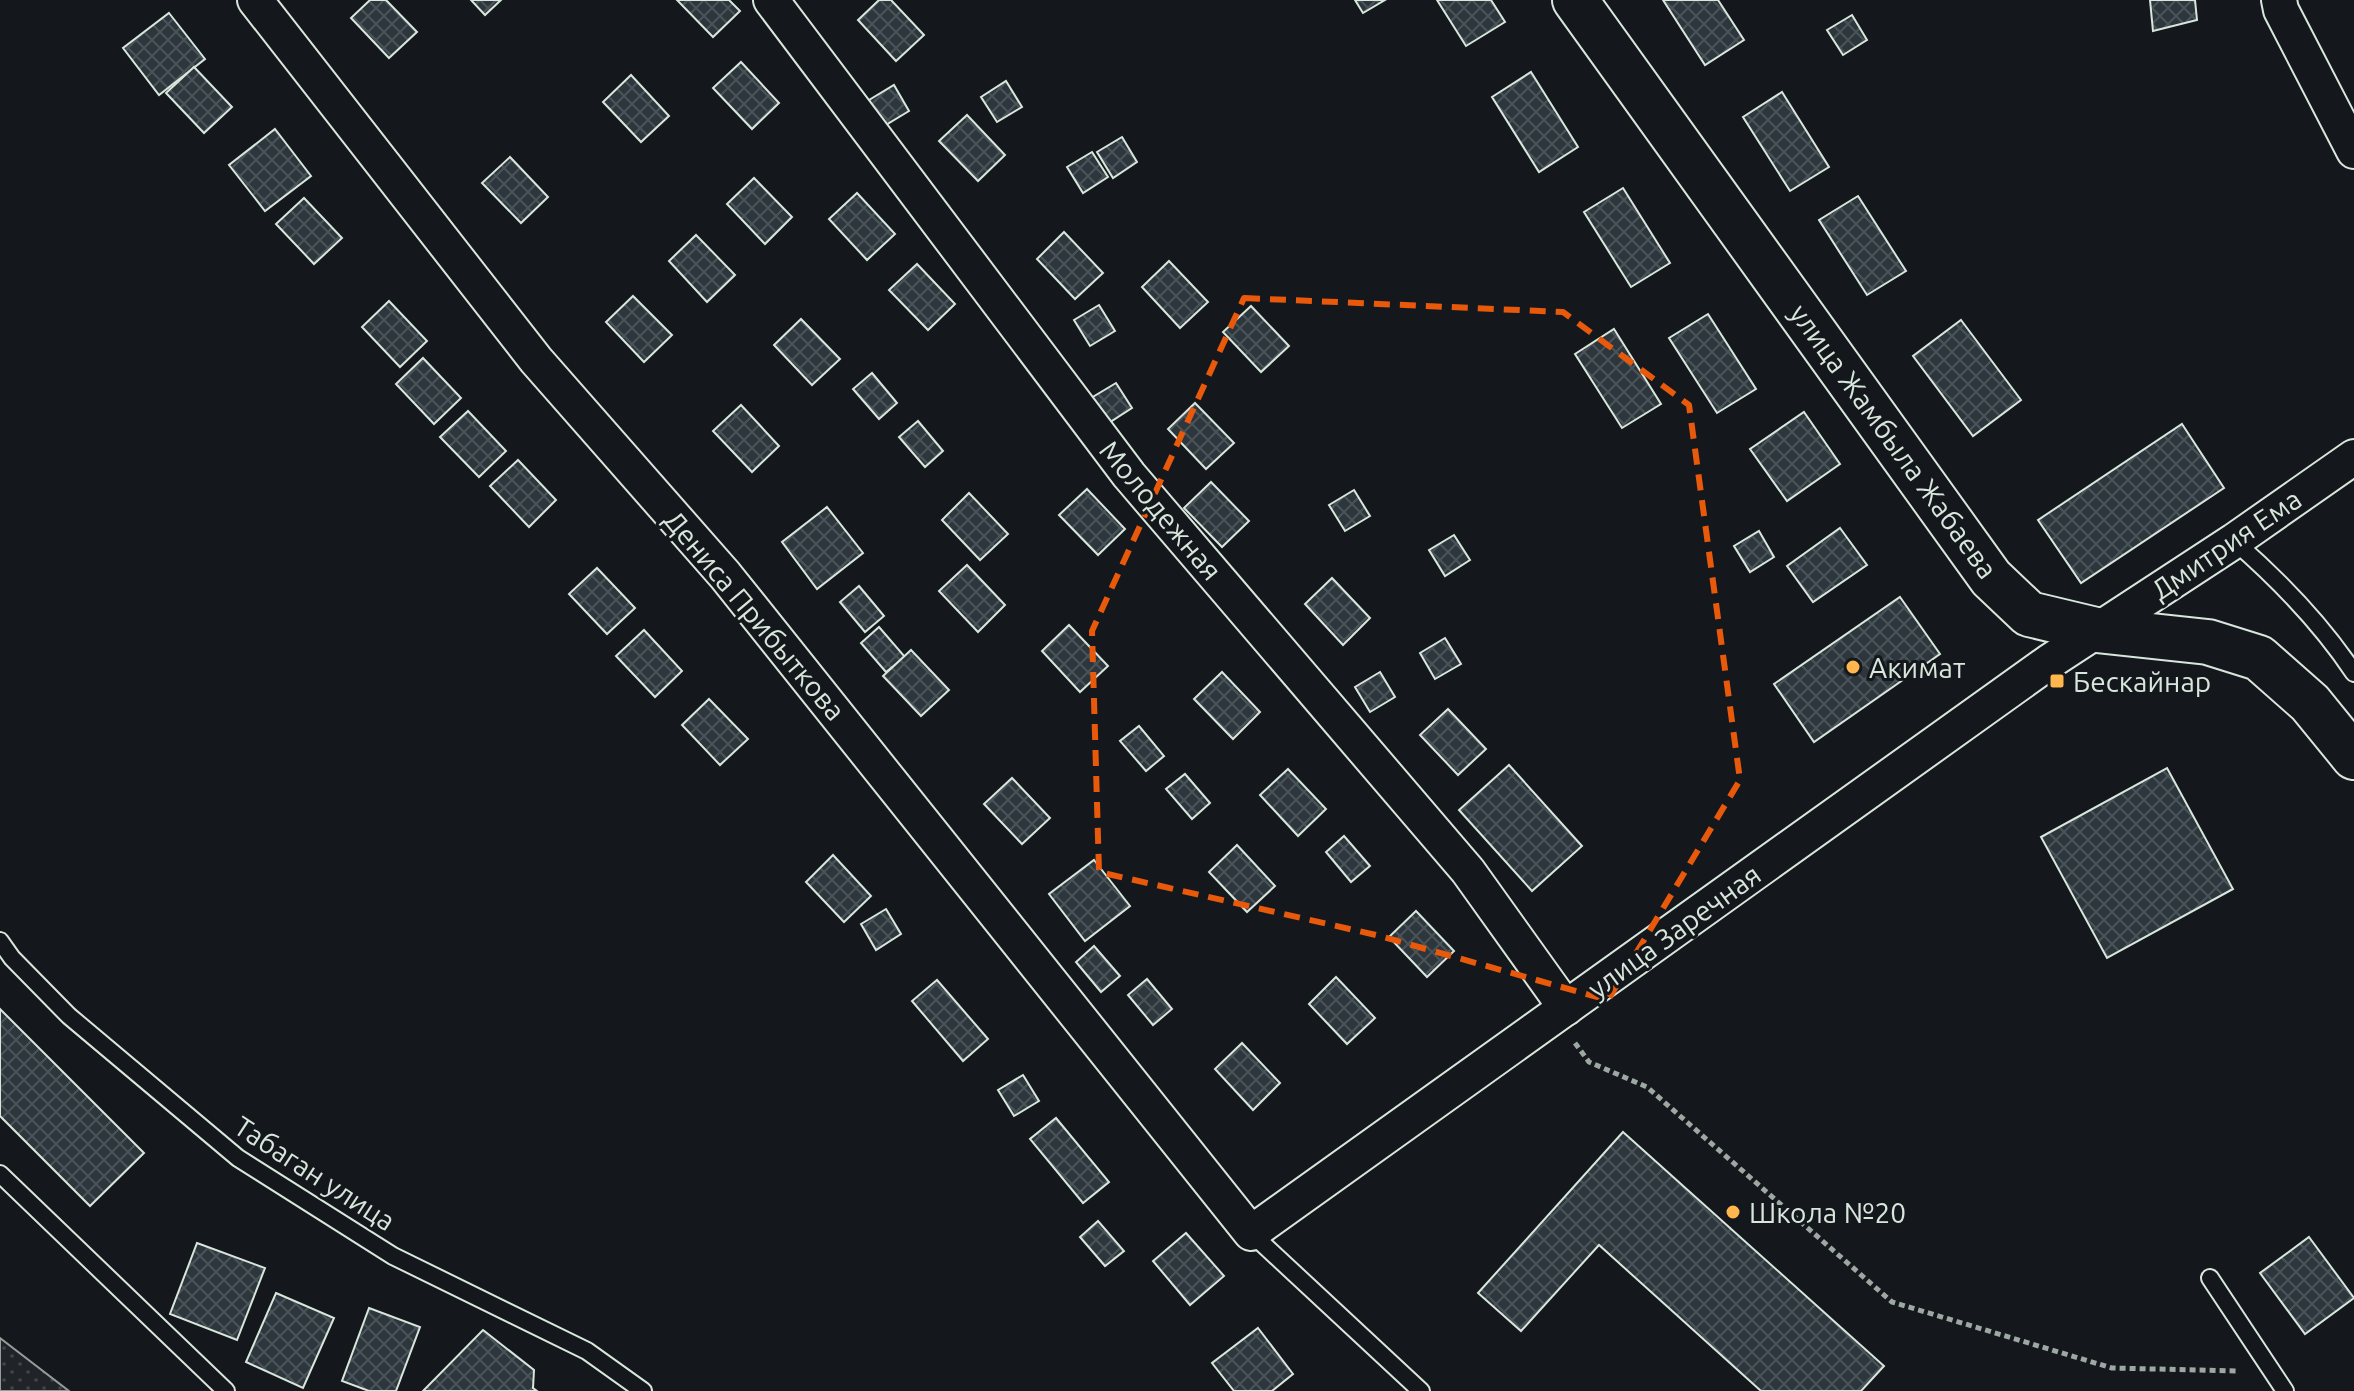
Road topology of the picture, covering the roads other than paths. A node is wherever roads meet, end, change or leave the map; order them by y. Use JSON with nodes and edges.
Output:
{"nodes":[{"id":1,"x":255,"y":0,"type":"edge"},
{"id":2,"x":771,"y":0,"type":"edge"},
{"id":3,"x":1575,"y":0,"type":"edge"},
{"id":4,"x":2279,"y":0,"type":"edge"},
{"id":5,"x":2354,"y":151,"type":"edge"},
{"id":6,"x":2354,"y":457,"type":"edge"},
{"id":7,"x":2234,"y":541,"type":"junction"},
{"id":8,"x":2096,"y":630,"type":"junction"},
{"id":9,"x":2354,"y":673,"type":"edge"},
{"id":10,"x":2354,"y":757,"type":"edge"},
{"id":11,"x":0,"y":941,"type":"edge"},
{"id":12,"x":1566,"y":1008,"type":"junction"},
{"id":13,"x":0,"y":1174,"type":"edge"},
{"id":14,"x":1251,"y":1233,"type":"junction"},
{"id":15,"x":2210,"y":1278,"type":"dead end"},
{"id":16,"x":226,"y":1391,"type":"edge"},
{"id":17,"x":643,"y":1391,"type":"edge"},
{"id":18,"x":1421,"y":1391,"type":"edge"},
{"id":19,"x":2285,"y":1391,"type":"edge"}],
"edges":[{"from":1,"to":14,"type":"street","name":"Дениса Прибыткова"},
{"from":2,"to":12,"type":"street","name":"Молодежная"},
{"from":3,"to":8,"type":"street","name":"улица Жамбыла Жабаева"},
{"from":4,"to":5,"type":"street"},
{"from":6,"to":7,"type":"street","name":"Дмитрия Ема"},
{"from":7,"to":8,"type":"street","name":"Дмитрия Ема"},
{"from":7,"to":9,"type":"lane"},
{"from":8,"to":10,"type":"street","name":"улица Жамбыла Жабаева"},
{"from":8,"to":12,"type":"street","name":"улица Заречная"},
{"from":11,"to":17,"type":"lane","name":"Табаган улица"},
{"from":12,"to":14,"type":"street","name":"улица Заречная"},
{"from":13,"to":16,"type":"lane"},
{"from":14,"to":18,"type":"lane"},
{"from":15,"to":19,"type":"lane"}]}
